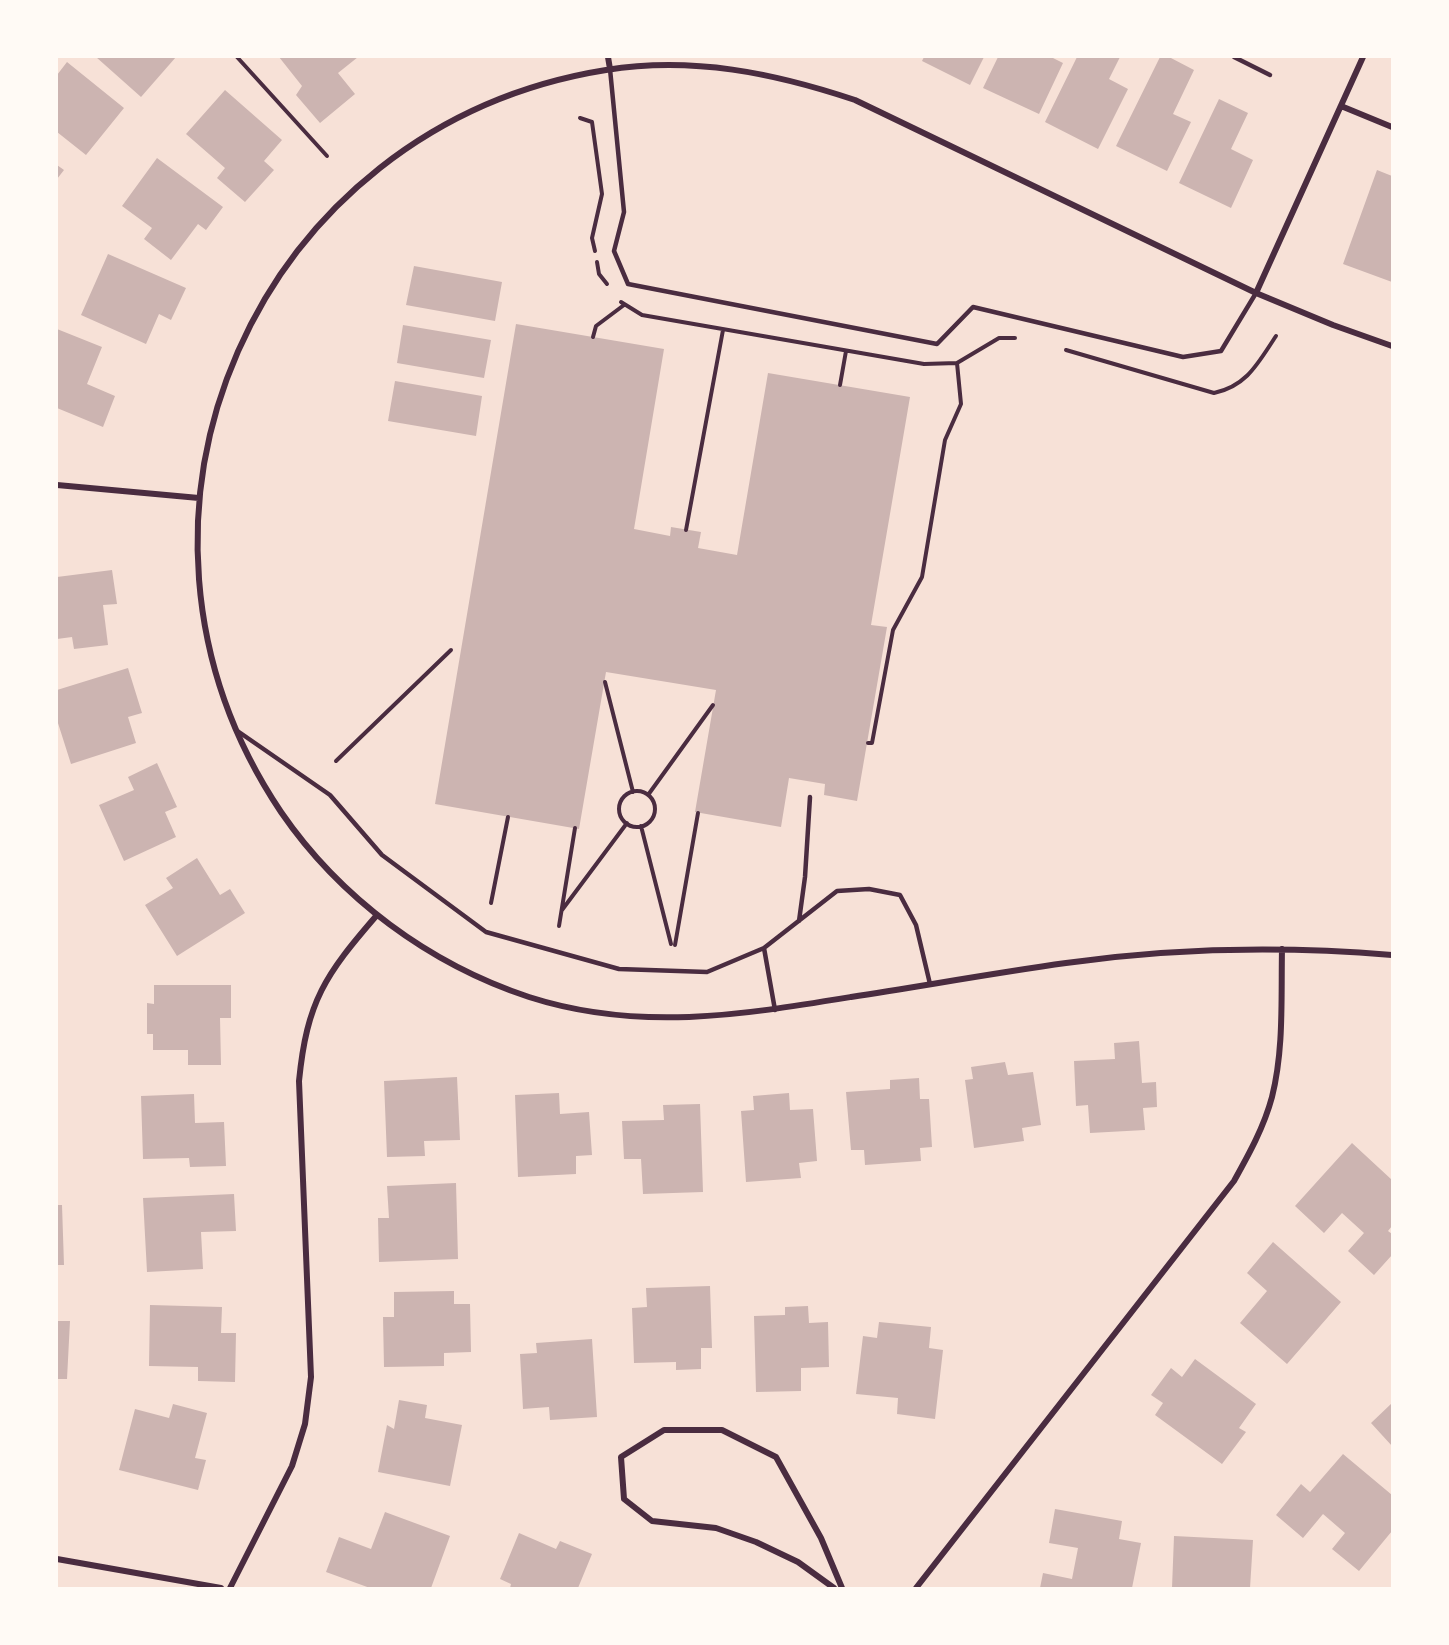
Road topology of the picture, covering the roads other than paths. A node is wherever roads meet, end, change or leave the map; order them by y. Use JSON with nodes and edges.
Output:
{"nodes":[{"id":1,"x":608,"y":57,"type":"edge"},
{"id":2,"x":1234,"y":57,"type":"edge"},
{"id":3,"x":1363,"y":57,"type":"edge"},
{"id":4,"x":610,"y":69,"type":"junction"},
{"id":5,"x":1270,"y":75,"type":"dead end"},
{"id":6,"x":1341,"y":106,"type":"junction"},
{"id":7,"x":1392,"y":127,"type":"edge"},
{"id":8,"x":1256,"y":293,"type":"junction"},
{"id":9,"x":1392,"y":345,"type":"edge"},
{"id":10,"x":57,"y":485,"type":"edge"},
{"id":11,"x":199,"y":498,"type":"junction"},
{"id":12,"x":236,"y":730,"type":"junction"},
{"id":13,"x":810,"y":797,"type":"dead end"},
{"id":14,"x":377,"y":915,"type":"junction"},
{"id":15,"x":799,"y":921,"type":"junction"},
{"id":16,"x":764,"y":948,"type":"junction"},
{"id":17,"x":1282,"y":950,"type":"junction"},
{"id":18,"x":1392,"y":955,"type":"edge"},
{"id":19,"x":930,"y":984,"type":"junction"},
{"id":20,"x":776,"y":1010,"type":"junction"},
{"id":21,"x":57,"y":1559,"type":"edge"},
{"id":22,"x":221,"y":1588,"type":"edge"},
{"id":23,"x":230,"y":1588,"type":"edge"},
{"id":24,"x":834,"y":1588,"type":"edge"},
{"id":25,"x":842,"y":1588,"type":"edge"},
{"id":26,"x":916,"y":1588,"type":"edge"}],
"edges":[{"from":1,"to":4,"type":"street"},
{"from":2,"to":5,"type":"lane"},
{"from":3,"to":6,"type":"street"},
{"from":4,"to":8,"type":"street"},
{"from":4,"to":8,"type":"lane"},
{"from":4,"to":11,"type":"street"},
{"from":6,"to":7,"type":"street"},
{"from":6,"to":8,"type":"street"},
{"from":8,"to":9,"type":"street"},
{"from":10,"to":11,"type":"street"},
{"from":11,"to":12,"type":"street"},
{"from":12,"to":14,"type":"street"},
{"from":12,"to":16,"type":"lane"},
{"from":13,"to":15,"type":"lane"},
{"from":14,"to":20,"type":"street"},
{"from":14,"to":23,"type":"street"},
{"from":15,"to":16,"type":"lane"},
{"from":15,"to":19,"type":"lane"},
{"from":16,"to":20,"type":"lane"},
{"from":17,"to":18,"type":"street"},
{"from":17,"to":19,"type":"street"},
{"from":17,"to":26,"type":"street"},
{"from":19,"to":20,"type":"street"},
{"from":21,"to":22,"type":"street"},
{"from":24,"to":25,"type":"street"}]}
